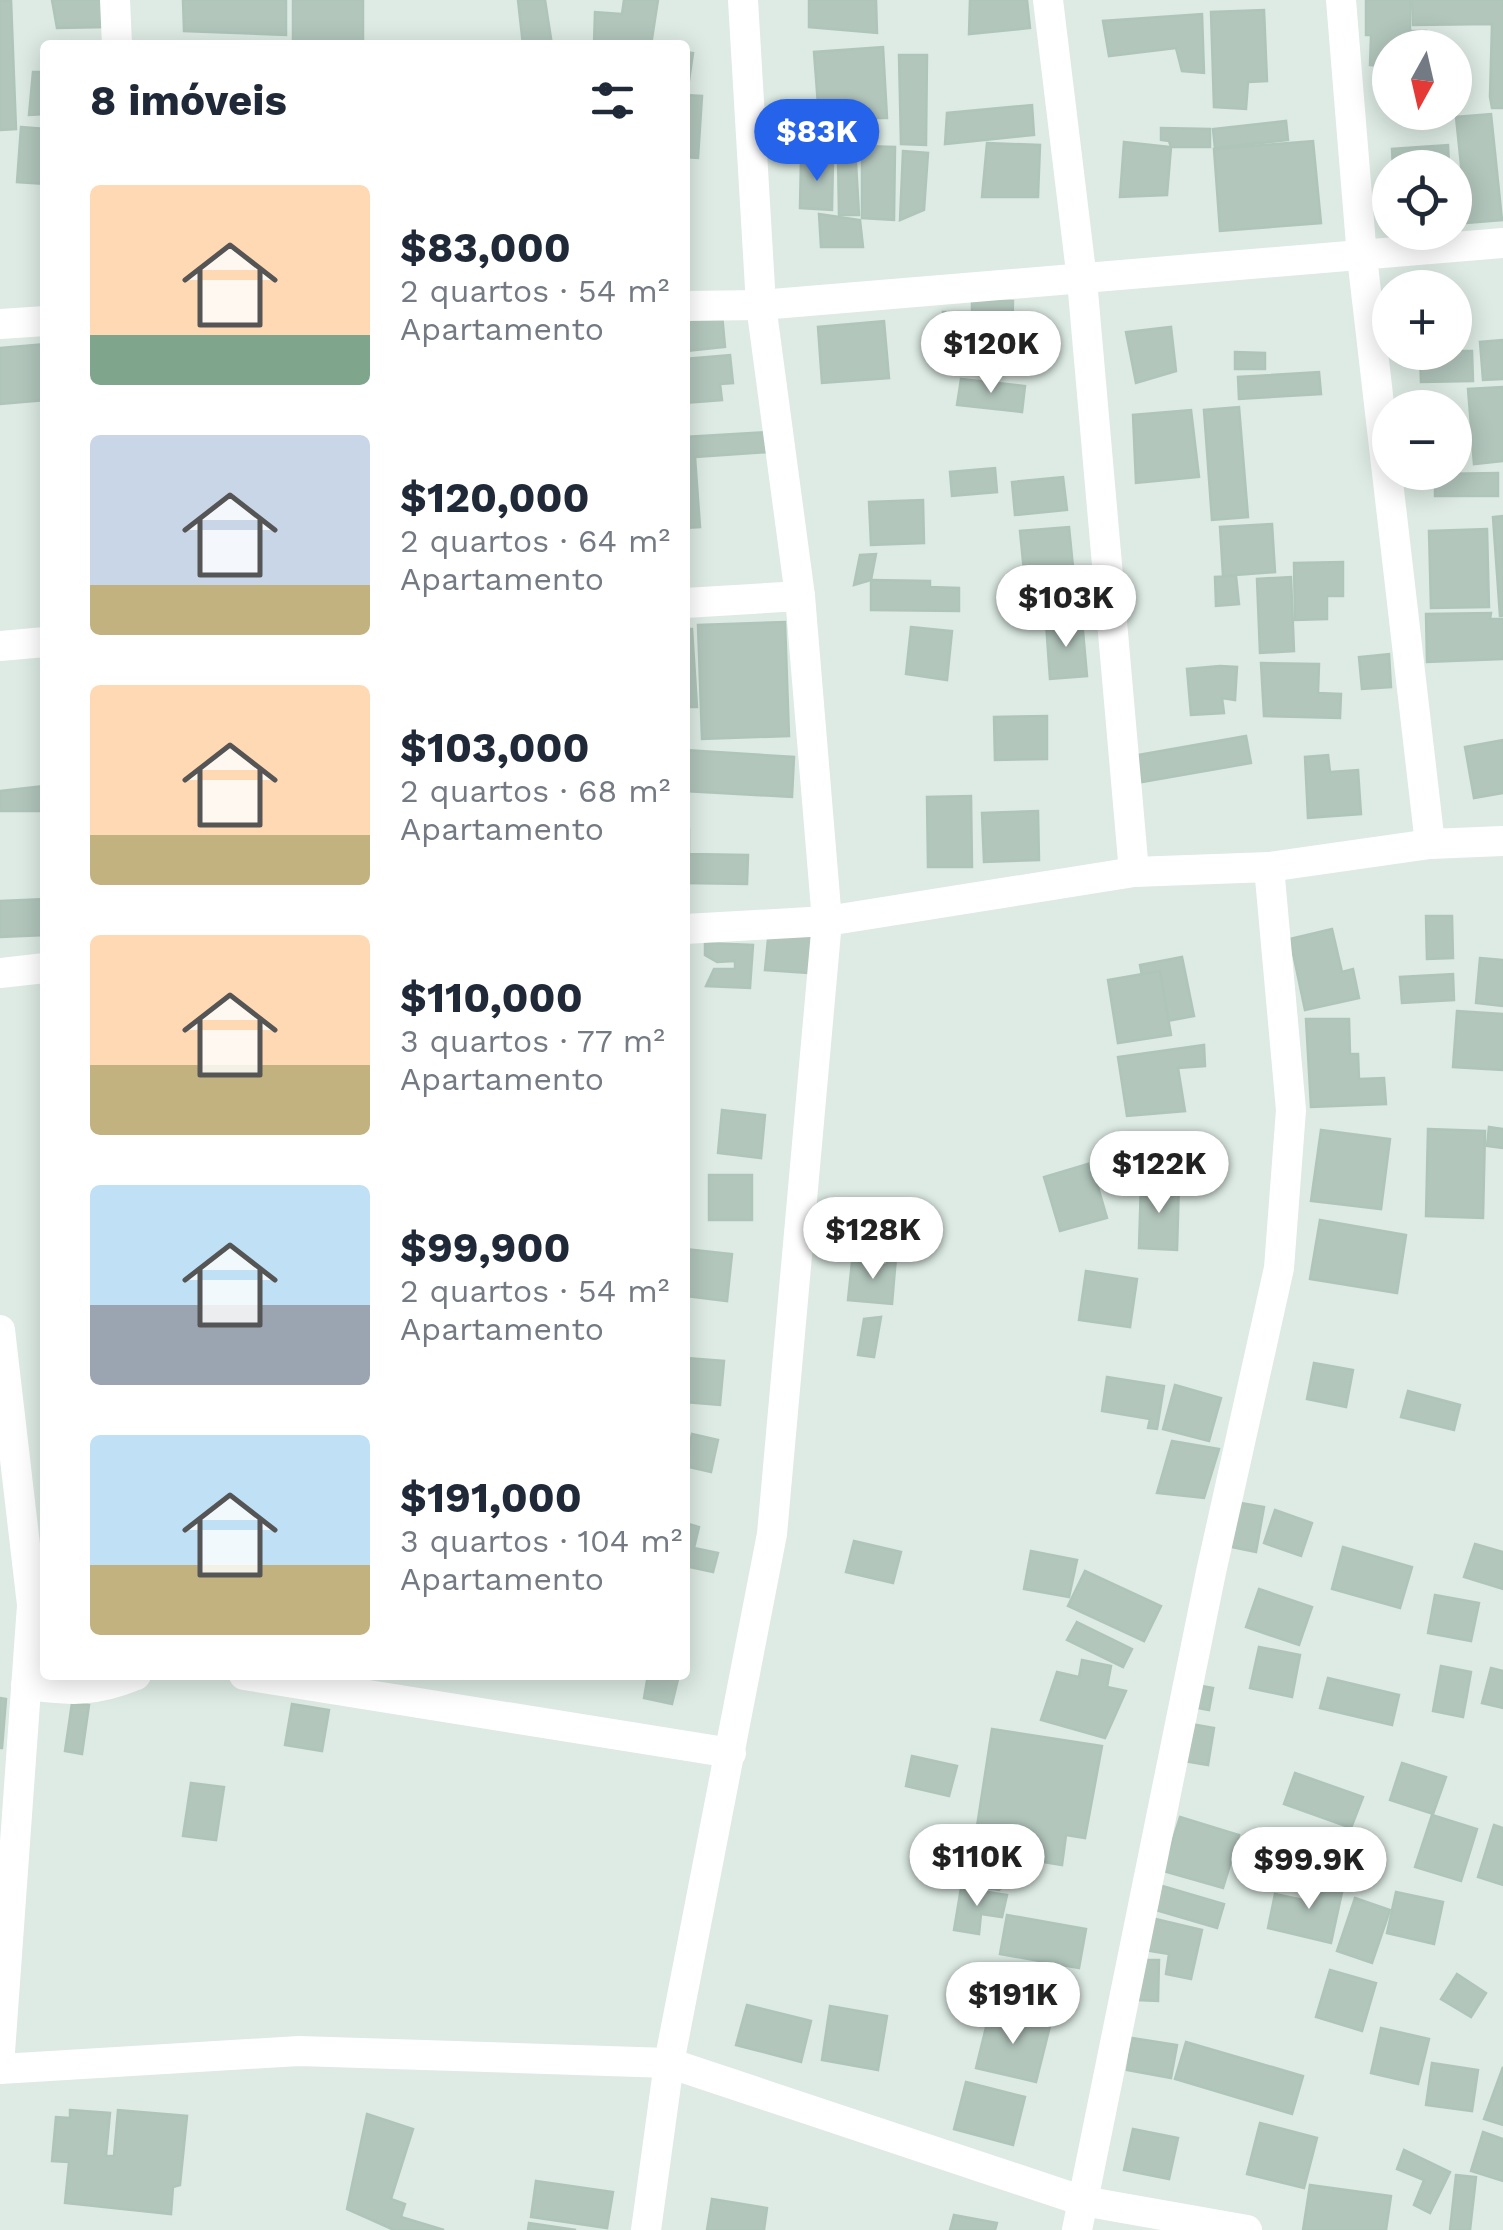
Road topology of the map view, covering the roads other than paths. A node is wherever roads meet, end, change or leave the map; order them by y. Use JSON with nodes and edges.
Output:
{"nodes":[{"id":1,"x":115,"y":0,"type":"edge"},
{"id":2,"x":742,"y":0,"type":"edge"},
{"id":3,"x":1048,"y":0,"type":"edge"},
{"id":4,"x":1341,"y":0,"type":"edge"},
{"id":5,"x":118,"y":40,"type":"edge"},
{"id":6,"x":1503,"y":243,"type":"edge"},
{"id":7,"x":1362,"y":256,"type":"junction"},
{"id":8,"x":1082,"y":280,"type":"junction"},
{"id":9,"x":761,"y":305,"type":"junction"},
{"id":10,"x":690,"y":306,"type":"edge"},
{"id":11,"x":40,"y":321,"type":"edge"},
{"id":12,"x":0,"y":324,"type":"edge"},
{"id":13,"x":800,"y":596,"type":"junction"},
{"id":14,"x":690,"y":603,"type":"edge"},
{"id":15,"x":40,"y":642,"type":"edge"},
{"id":16,"x":0,"y":646,"type":"edge"},
{"id":17,"x":1503,"y":841,"type":"edge"},
{"id":18,"x":1430,"y":844,"type":"junction"},
{"id":19,"x":1269,"y":867,"type":"junction"},
{"id":20,"x":1134,"y":872,"type":"junction"},
{"id":21,"x":827,"y":922,"type":"junction"},
{"id":22,"x":690,"y":929,"type":"edge"},
{"id":23,"x":40,"y":969,"type":"edge"},
{"id":24,"x":0,"y":973,"type":"edge"},
{"id":25,"x":0,"y":1330,"type":"edge"},
{"id":26,"x":13,"y":1552,"type":"edge"},
{"id":27,"x":123,"y":1680,"type":"edge"},
{"id":28,"x":275,"y":1680,"type":"edge"},
{"id":29,"x":26,"y":1686,"type":"junction"},
{"id":30,"x":731,"y":1753,"type":"junction"},
{"id":31,"x":0,"y":2052,"type":"edge"},
{"id":32,"x":669,"y":2062,"type":"junction"},
{"id":33,"x":0,"y":2069,"type":"edge"},
{"id":34,"x":1080,"y":2216,"type":"edge"},
{"id":35,"x":646,"y":2230,"type":"edge"},
{"id":36,"x":1247,"y":2230,"type":"edge"}],
"edges":[{"from":1,"to":5,"type":"street"},
{"from":2,"to":9,"type":"street"},
{"from":3,"to":8,"type":"street"},
{"from":4,"to":7,"type":"street"},
{"from":6,"to":7,"type":"street"},
{"from":7,"to":8,"type":"street"},
{"from":7,"to":18,"type":"street"},
{"from":8,"to":9,"type":"street"},
{"from":8,"to":20,"type":"street"},
{"from":9,"to":10,"type":"street"},
{"from":9,"to":13,"type":"street"},
{"from":11,"to":12,"type":"street"},
{"from":13,"to":14,"type":"street"},
{"from":13,"to":21,"type":"street"},
{"from":15,"to":16,"type":"street"},
{"from":17,"to":18,"type":"street"},
{"from":18,"to":19,"type":"street"},
{"from":19,"to":20,"type":"street"},
{"from":19,"to":34,"type":"street"},
{"from":20,"to":21,"type":"street"},
{"from":21,"to":22,"type":"street"},
{"from":21,"to":30,"type":"street"},
{"from":23,"to":24,"type":"street"},
{"from":25,"to":26,"type":"street"},
{"from":26,"to":29,"type":"street"},
{"from":27,"to":29,"type":"street"},
{"from":28,"to":30,"type":"street"},
{"from":29,"to":31,"type":"street"},
{"from":30,"to":32,"type":"street"},
{"from":32,"to":33,"type":"street"},
{"from":32,"to":34,"type":"street"},
{"from":32,"to":35,"type":"street"},
{"from":34,"to":36,"type":"street"}]}
